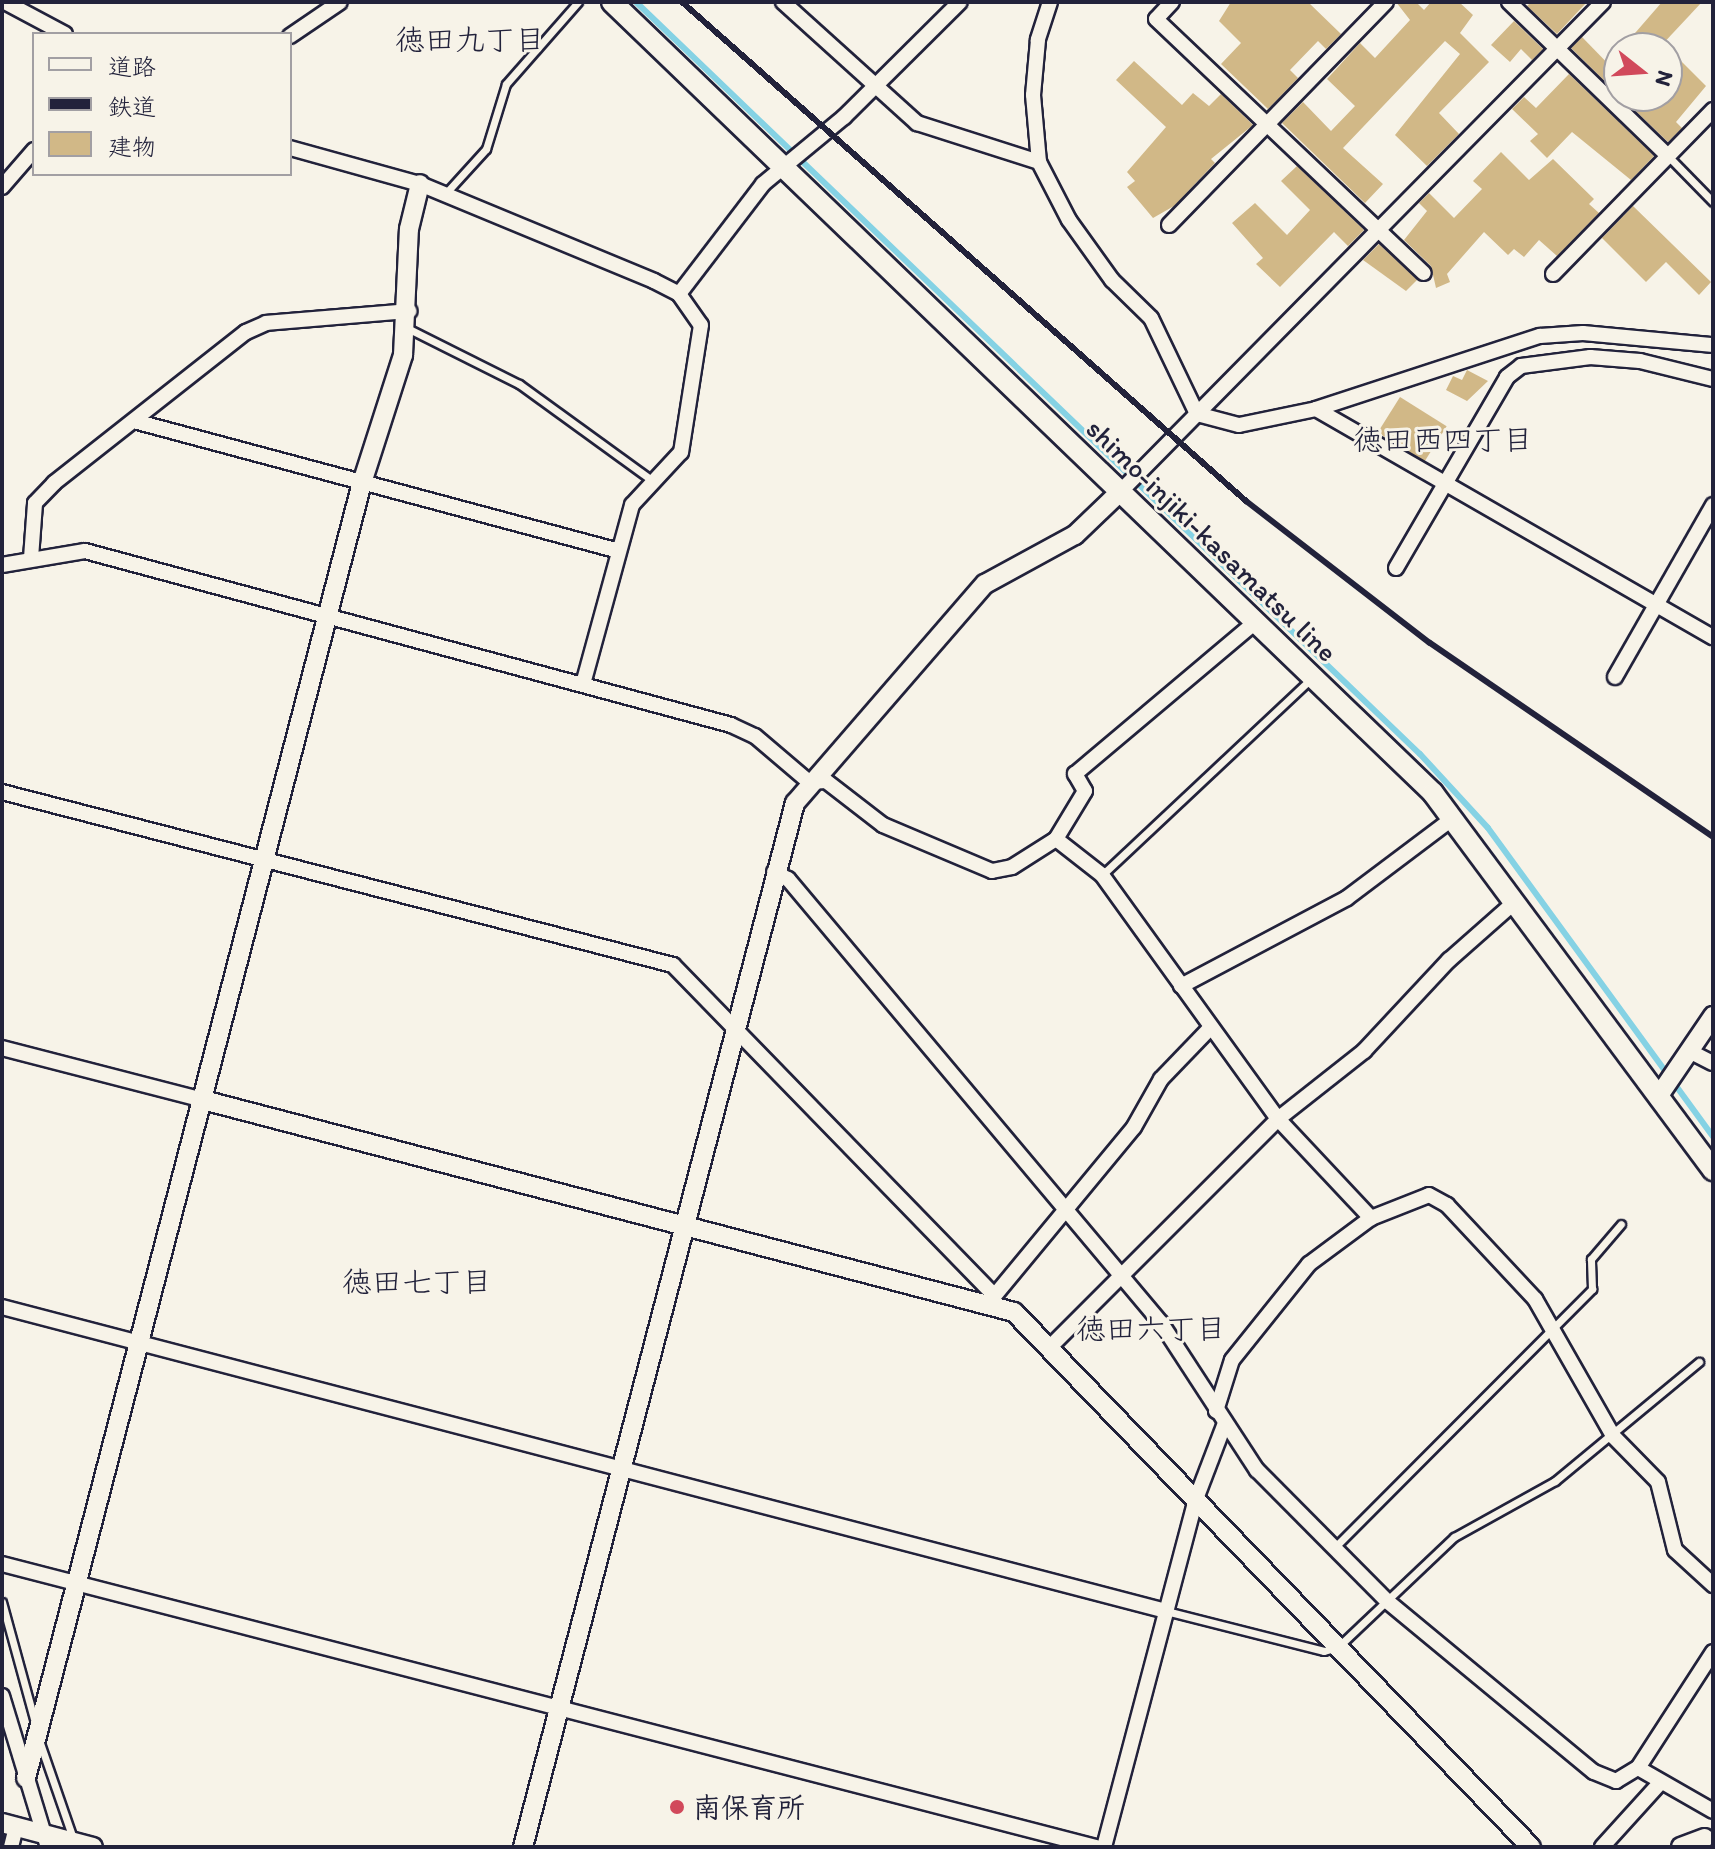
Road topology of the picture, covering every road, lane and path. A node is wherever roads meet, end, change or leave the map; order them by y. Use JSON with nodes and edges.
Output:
{"nodes":[{"id":1,"x":5,"y":2,"type":"edge"},
{"id":2,"x":340,"y":2,"type":"edge"},
{"id":3,"x":578,"y":2,"type":"edge"},
{"id":4,"x":612,"y":2,"type":"edge"},
{"id":5,"x":783,"y":2,"type":"edge"},
{"id":6,"x":960,"y":2,"type":"edge"},
{"id":7,"x":1050,"y":2,"type":"edge"},
{"id":8,"x":1172,"y":2,"type":"edge"},
{"id":9,"x":1386,"y":2,"type":"edge"},
{"id":10,"x":1509,"y":2,"type":"edge"},
{"id":11,"x":1603,"y":2,"type":"edge"},
{"id":12,"x":36,"y":7,"type":"edge"},
{"id":13,"x":63,"y":32,"type":"edge"},
{"id":14,"x":292,"y":35,"type":"edge"},
{"id":15,"x":1557,"y":50,"type":"junction"},
{"id":16,"x":875,"y":88,"type":"junction"},
{"id":17,"x":1713,"y":110,"type":"edge"},
{"id":18,"x":1268,"y":125,"type":"junction"},
{"id":19,"x":292,"y":149,"type":"edge"},
{"id":20,"x":32,"y":152,"type":"edge"},
{"id":21,"x":1668,"y":156,"type":"junction"},
{"id":22,"x":1039,"y":162,"type":"junction"},
{"id":23,"x":791,"y":164,"type":"junction"},
{"id":24,"x":420,"y":184,"type":"junction"},
{"id":25,"x":2,"y":187,"type":"edge"},
{"id":26,"x":444,"y":194,"type":"junction"},
{"id":27,"x":1713,"y":202,"type":"edge"},
{"id":28,"x":1169,"y":225,"type":"dead end"},
{"id":29,"x":1377,"y":230,"type":"junction"},
{"id":30,"x":1424,"y":273,"type":"dead end"},
{"id":31,"x":1553,"y":274,"type":"dead end"},
{"id":32,"x":679,"y":294,"type":"junction"},
{"id":33,"x":409,"y":320,"type":"junction"},
{"id":34,"x":1713,"y":345,"type":"edge"},
{"id":35,"x":1713,"y":379,"type":"edge"},
{"id":36,"x":1316,"y":409,"type":"junction"},
{"id":37,"x":1197,"y":414,"type":"junction"},
{"id":38,"x":134,"y":421,"type":"junction"},
{"id":39,"x":650,"y":479,"type":"junction"},
{"id":40,"x":1445,"y":483,"type":"junction"},
{"id":41,"x":361,"y":486,"type":"junction"},
{"id":42,"x":1124,"y":488,"type":"junction"},
{"id":43,"x":1713,"y":505,"type":"edge"},
{"id":44,"x":617,"y":550,"type":"junction"},
{"id":45,"x":31,"y":558,"type":"junction"},
{"id":46,"x":2,"y":565,"type":"edge"},
{"id":47,"x":1396,"y":568,"type":"dead end"},
{"id":48,"x":1655,"y":604,"type":"junction"},
{"id":49,"x":327,"y":617,"type":"junction"},
{"id":50,"x":1257,"y":621,"type":"junction"},
{"id":51,"x":1713,"y":637,"type":"edge"},
{"id":52,"x":1313,"y":676,"type":"junction"},
{"id":53,"x":1615,"y":677,"type":"dead end"},
{"id":54,"x":583,"y":684,"type":"junction"},
{"id":55,"x":809,"y":782,"type":"junction"},
{"id":56,"x":2,"y":792,"type":"edge"},
{"id":57,"x":1453,"y":818,"type":"junction"},
{"id":58,"x":1056,"y":839,"type":"junction"},
{"id":59,"x":264,"y":859,"type":"junction"},
{"id":60,"x":774,"y":872,"type":"junction"},
{"id":61,"x":1102,"y":875,"type":"junction"},
{"id":62,"x":1516,"y":901,"type":"junction"},
{"id":63,"x":1181,"y":986,"type":"junction"},
{"id":64,"x":1713,"y":1016,"type":"edge"},
{"id":65,"x":733,"y":1027,"type":"junction"},
{"id":66,"x":1210,"y":1028,"type":"junction"},
{"id":67,"x":2,"y":1048,"type":"edge"},
{"id":68,"x":1689,"y":1058,"type":"junction"},
{"id":69,"x":1713,"y":1063,"type":"edge"},
{"id":70,"x":1660,"y":1095,"type":"junction"},
{"id":71,"x":203,"y":1100,"type":"junction"},
{"id":72,"x":1278,"y":1119,"type":"junction"},
{"id":73,"x":1713,"y":1170,"type":"edge"},
{"id":74,"x":1067,"y":1208,"type":"junction"},
{"id":75,"x":1371,"y":1218,"type":"junction"},
{"id":76,"x":683,"y":1224,"type":"junction"},
{"id":77,"x":1621,"y":1224,"type":"dead end"},
{"id":78,"x":1122,"y":1275,"type":"junction"},
{"id":79,"x":992,"y":1299,"type":"junction"},
{"id":80,"x":2,"y":1307,"type":"edge"},
{"id":81,"x":1554,"y":1329,"type":"junction"},
{"id":82,"x":139,"y":1342,"type":"junction"},
{"id":83,"x":1049,"y":1348,"type":"junction"},
{"id":84,"x":1699,"y":1362,"type":"dead end"},
{"id":85,"x":1216,"y":1411,"type":"junction"},
{"id":86,"x":1225,"y":1423,"type":"junction"},
{"id":87,"x":1613,"y":1436,"type":"junction"},
{"id":88,"x":621,"y":1466,"type":"junction"},
{"id":89,"x":1196,"y":1499,"type":"junction"},
{"id":90,"x":1334,"y":1548,"type":"junction"},
{"id":91,"x":2,"y":1564,"type":"edge"},
{"id":92,"x":77,"y":1584,"type":"junction"},
{"id":93,"x":1713,"y":1585,"type":"edge"},
{"id":94,"x":1387,"y":1601,"type":"junction"},
{"id":95,"x":2,"y":1602,"type":"edge"},
{"id":96,"x":1166,"y":1611,"type":"junction"},
{"id":97,"x":1338,"y":1647,"type":"junction"},
{"id":98,"x":1713,"y":1652,"type":"edge"},
{"id":99,"x":2,"y":1696,"type":"edge"},
{"id":100,"x":559,"y":1708,"type":"junction"},
{"id":101,"x":38,"y":1735,"type":"junction"},
{"id":102,"x":1638,"y":1768,"type":"junction"},
{"id":103,"x":26,"y":1778,"type":"junction"},
{"id":104,"x":1660,"y":1783,"type":"junction"},
{"id":105,"x":1713,"y":1811,"type":"edge"},
{"id":106,"x":9,"y":1825,"type":"edge"},
{"id":107,"x":1704,"y":1838,"type":"dead end"},
{"id":108,"x":46,"y":1840,"type":"edge"},
{"id":109,"x":75,"y":1844,"type":"edge"},
{"id":110,"x":11,"y":1847,"type":"edge"},
{"id":111,"x":93,"y":1847,"type":"edge"},
{"id":112,"x":523,"y":1847,"type":"edge"},
{"id":113,"x":1096,"y":1847,"type":"edge"},
{"id":114,"x":1104,"y":1847,"type":"edge"},
{"id":115,"x":1531,"y":1847,"type":"edge"},
{"id":116,"x":1602,"y":1847,"type":"edge"},
{"id":117,"x":1681,"y":1847,"type":"edge"}],
"edges":[{"from":1,"to":12,"type":"street"},
{"from":2,"to":14,"type":"street"},
{"from":3,"to":26,"type":"lane"},
{"from":4,"to":23,"type":"main road","name":"shimo-injiki-kasamatsu line"},
{"from":5,"to":16,"type":"street"},
{"from":6,"to":16,"type":"street"},
{"from":7,"to":22,"type":"street"},
{"from":8,"to":18,"type":"street"},
{"from":9,"to":18,"type":"street"},
{"from":10,"to":15,"type":"street"},
{"from":11,"to":15,"type":"street"},
{"from":12,"to":13,"type":"street"},
{"from":15,"to":21,"type":"street"},
{"from":15,"to":29,"type":"street"},
{"from":16,"to":22,"type":"street"},
{"from":16,"to":23,"type":"street"},
{"from":17,"to":21,"type":"street"},
{"from":18,"to":28,"type":"street"},
{"from":18,"to":29,"type":"street"},
{"from":19,"to":24,"type":"street"},
{"from":20,"to":25,"type":"street"},
{"from":21,"to":27,"type":"lane"},
{"from":21,"to":31,"type":"street"},
{"from":22,"to":37,"type":"street"},
{"from":23,"to":32,"type":"street"},
{"from":23,"to":42,"type":"main road","name":"shimo-injiki-kasamatsu line"},
{"from":24,"to":26,"type":"street"},
{"from":24,"to":33,"type":"street"},
{"from":26,"to":32,"type":"street"},
{"from":29,"to":30,"type":"street"},
{"from":29,"to":37,"type":"street"},
{"from":32,"to":39,"type":"street"},
{"from":33,"to":38,"type":"street"},
{"from":33,"to":39,"type":"lane"},
{"from":33,"to":41,"type":"street"},
{"from":34,"to":36,"type":"street"},
{"from":35,"to":40,"type":"street"},
{"from":36,"to":37,"type":"street"},
{"from":36,"to":40,"type":"street"},
{"from":37,"to":42,"type":"street"},
{"from":38,"to":41,"type":"street"},
{"from":38,"to":45,"type":"street"},
{"from":39,"to":44,"type":"street"},
{"from":40,"to":47,"type":"street"},
{"from":40,"to":48,"type":"street"},
{"from":41,"to":44,"type":"street"},
{"from":41,"to":49,"type":"street"},
{"from":42,"to":50,"type":"main road","name":"shimo-injiki-kasamatsu line"},
{"from":42,"to":55,"type":"street"},
{"from":43,"to":48,"type":"street"},
{"from":44,"to":54,"type":"street"},
{"from":45,"to":46,"type":"street"},
{"from":45,"to":49,"type":"street"},
{"from":48,"to":51,"type":"street"},
{"from":48,"to":53,"type":"street"},
{"from":49,"to":54,"type":"street"},
{"from":49,"to":59,"type":"street"},
{"from":50,"to":52,"type":"main road","name":"shimo-injiki-kasamatsu line"},
{"from":50,"to":58,"type":"street"},
{"from":52,"to":57,"type":"main road","name":"shimo-injiki-kasamatsu line"},
{"from":52,"to":61,"type":"lane"},
{"from":54,"to":55,"type":"street"},
{"from":55,"to":58,"type":"street"},
{"from":55,"to":60,"type":"street"},
{"from":56,"to":59,"type":"street"},
{"from":57,"to":62,"type":"main road","name":"shimo-injiki-kasamatsu line"},
{"from":57,"to":63,"type":"street"},
{"from":58,"to":61,"type":"street"},
{"from":59,"to":65,"type":"street"},
{"from":59,"to":71,"type":"street"},
{"from":60,"to":65,"type":"street"},
{"from":60,"to":74,"type":"street"},
{"from":61,"to":63,"type":"street"},
{"from":62,"to":70,"type":"main road","name":"shimo-injiki-kasamatsu line"},
{"from":62,"to":72,"type":"street"},
{"from":63,"to":66,"type":"street"},
{"from":64,"to":68,"type":"street"},
{"from":65,"to":76,"type":"street"},
{"from":65,"to":79,"type":"street"},
{"from":66,"to":72,"type":"street"},
{"from":66,"to":74,"type":"street"},
{"from":67,"to":71,"type":"street"},
{"from":68,"to":69,"type":"street"},
{"from":68,"to":70,"type":"street"},
{"from":70,"to":73,"type":"main road","name":"shimo-injiki-kasamatsu line"},
{"from":71,"to":76,"type":"street"},
{"from":71,"to":82,"type":"street"},
{"from":72,"to":75,"type":"street"},
{"from":72,"to":78,"type":"street"},
{"from":74,"to":78,"type":"street"},
{"from":74,"to":79,"type":"street"},
{"from":75,"to":81,"type":"street"},
{"from":75,"to":85,"type":"street"},
{"from":76,"to":79,"type":"street"},
{"from":76,"to":88,"type":"street"},
{"from":77,"to":81,"type":"lane"},
{"from":78,"to":83,"type":"street"},
{"from":78,"to":85,"type":"street"},
{"from":79,"to":83,"type":"street"},
{"from":80,"to":82,"type":"street"},
{"from":81,"to":87,"type":"street"},
{"from":81,"to":90,"type":"lane"},
{"from":82,"to":88,"type":"street"},
{"from":82,"to":92,"type":"street"},
{"from":83,"to":89,"type":"street"},
{"from":84,"to":87,"type":"lane"},
{"from":85,"to":86,"type":"street"},
{"from":86,"to":89,"type":"street"},
{"from":86,"to":90,"type":"street"},
{"from":87,"to":93,"type":"street"},
{"from":87,"to":94,"type":"lane"},
{"from":88,"to":96,"type":"street"},
{"from":88,"to":100,"type":"street"},
{"from":89,"to":96,"type":"street"},
{"from":89,"to":97,"type":"street"},
{"from":90,"to":94,"type":"street"},
{"from":91,"to":92,"type":"street"},
{"from":92,"to":100,"type":"street"},
{"from":92,"to":101,"type":"street"},
{"from":94,"to":97,"type":"lane"},
{"from":94,"to":102,"type":"street"},
{"from":95,"to":101,"type":"lane"},
{"from":96,"to":97,"type":"lane"},
{"from":96,"to":114,"type":"street"},
{"from":97,"to":115,"type":"street"},
{"from":98,"to":102,"type":"street"},
{"from":99,"to":103,"type":"street"},
{"from":100,"to":112,"type":"street"},
{"from":100,"to":113,"type":"street"},
{"from":101,"to":103,"type":"street"},
{"from":101,"to":109,"type":"lane"},
{"from":102,"to":104,"type":"street"},
{"from":103,"to":108,"type":"street"},
{"from":104,"to":105,"type":"street"},
{"from":104,"to":116,"type":"street"},
{"from":106,"to":108,"type":"street"},
{"from":106,"to":110,"type":"street"},
{"from":107,"to":117,"type":"street"},
{"from":108,"to":109,"type":"street"},
{"from":109,"to":111,"type":"street"}]}
